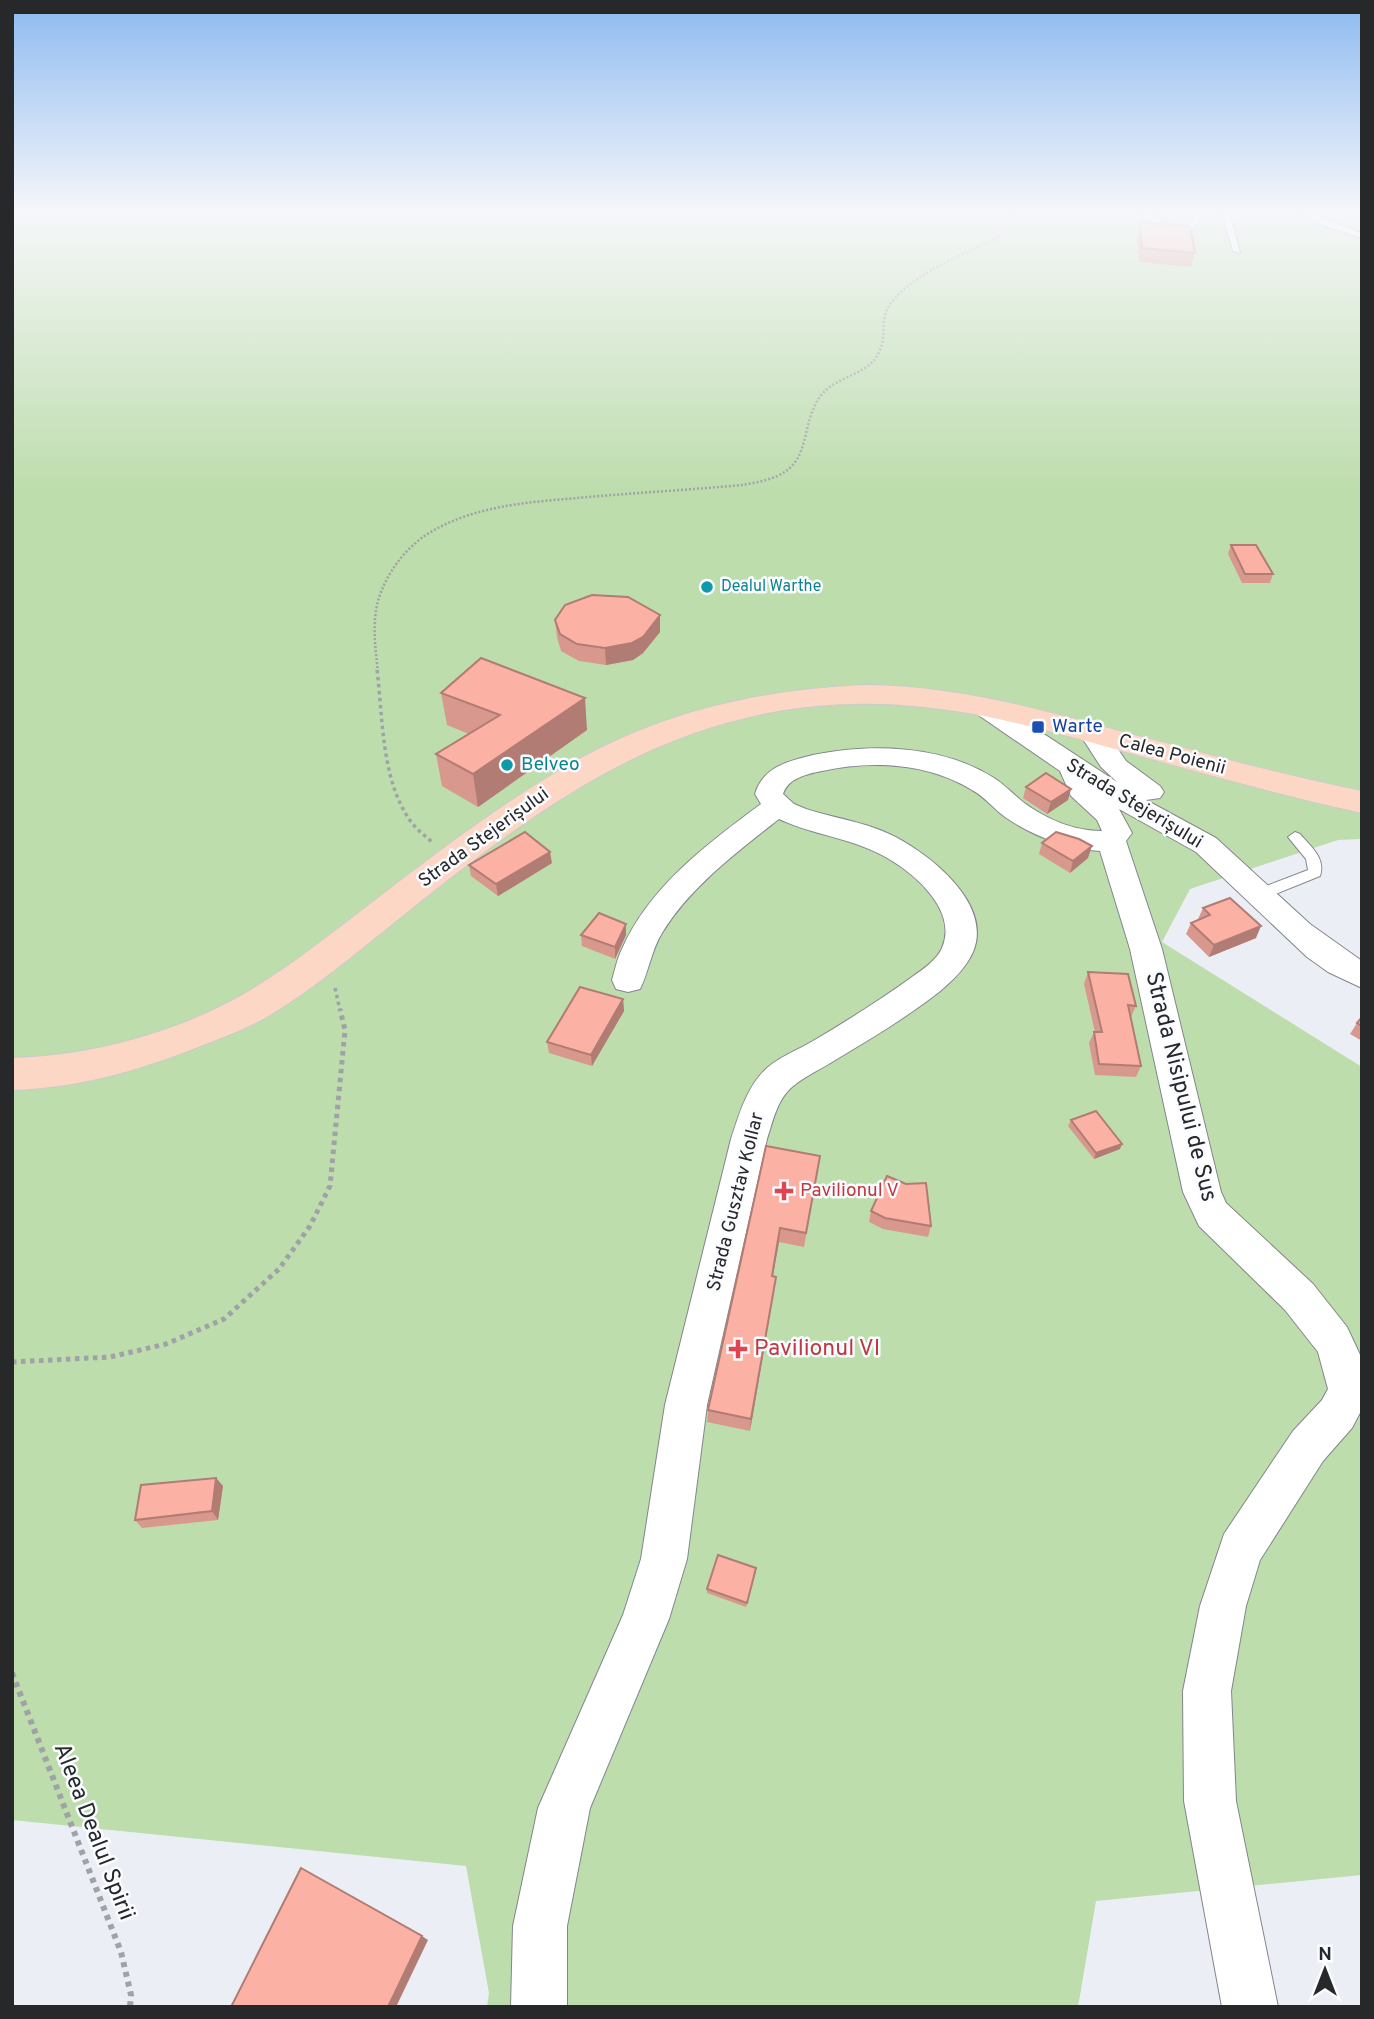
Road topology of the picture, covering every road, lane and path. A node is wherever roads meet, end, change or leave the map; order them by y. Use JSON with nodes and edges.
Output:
{"nodes":[{"id":1,"x":892,"y":304,"type":"edge"},
{"id":2,"x":983,"y":706,"type":"junction"},
{"id":3,"x":1093,"y":733,"type":"junction"},
{"id":4,"x":1073,"y":769,"type":"junction"},
{"id":5,"x":1362,"y":802,"type":"edge"},
{"id":6,"x":776,"y":807,"type":"junction"},
{"id":7,"x":1295,"y":837,"type":"dead end"},
{"id":8,"x":1111,"y":840,"type":"junction"},
{"id":9,"x":1204,"y":844,"type":"junction"},
{"id":10,"x":449,"y":861,"type":"junction"},
{"id":11,"x":1258,"y":895,"type":"junction"},
{"id":12,"x":328,"y":956,"type":"junction"},
{"id":13,"x":1362,"y":976,"type":"edge"},
{"id":14,"x":628,"y":981,"type":"dead end"},
{"id":15,"x":12,"y":1074,"type":"edge"},
{"id":16,"x":12,"y":1362,"type":"edge"},
{"id":17,"x":12,"y":1674,"type":"edge"},
{"id":18,"x":130,"y":2007,"type":"edge"},
{"id":19,"x":539,"y":2007,"type":"edge"},
{"id":20,"x":1250,"y":2007,"type":"edge"}],
"edges":[{"from":1,"to":10,"type":"path"},
{"from":2,"to":3,"type":"main road","name":"Calea Poienii"},
{"from":2,"to":4,"type":"street","name":"Strada Stejerișului"},
{"from":2,"to":10,"type":"main road","name":"Strada Stejerișului"},
{"from":3,"to":5,"type":"main road","name":"Calea Poienii"},
{"from":3,"to":9,"type":"street"},
{"from":4,"to":8,"type":"street","name":"Strada Nisipului de Sus"},
{"from":4,"to":9,"type":"street","name":"Strada Stejerișului"},
{"from":6,"to":8,"type":"street"},
{"from":6,"to":14,"type":"street"},
{"from":6,"to":19,"type":"street","name":"Strada Gusztav Kollar"},
{"from":7,"to":11,"type":"lane"},
{"from":8,"to":20,"type":"street","name":"Strada Nisipului de Sus"},
{"from":9,"to":11,"type":"street","name":"Strada Stejerișului"},
{"from":10,"to":12,"type":"main road","name":"Strada Stejerișului"},
{"from":11,"to":13,"type":"street","name":"Strada Stejerișului"},
{"from":12,"to":15,"type":"main road","name":"Strada Stejerișului"},
{"from":12,"to":16,"type":"path"},
{"from":17,"to":18,"type":"path","name":"Aleea Dealul Spirii"}]}
